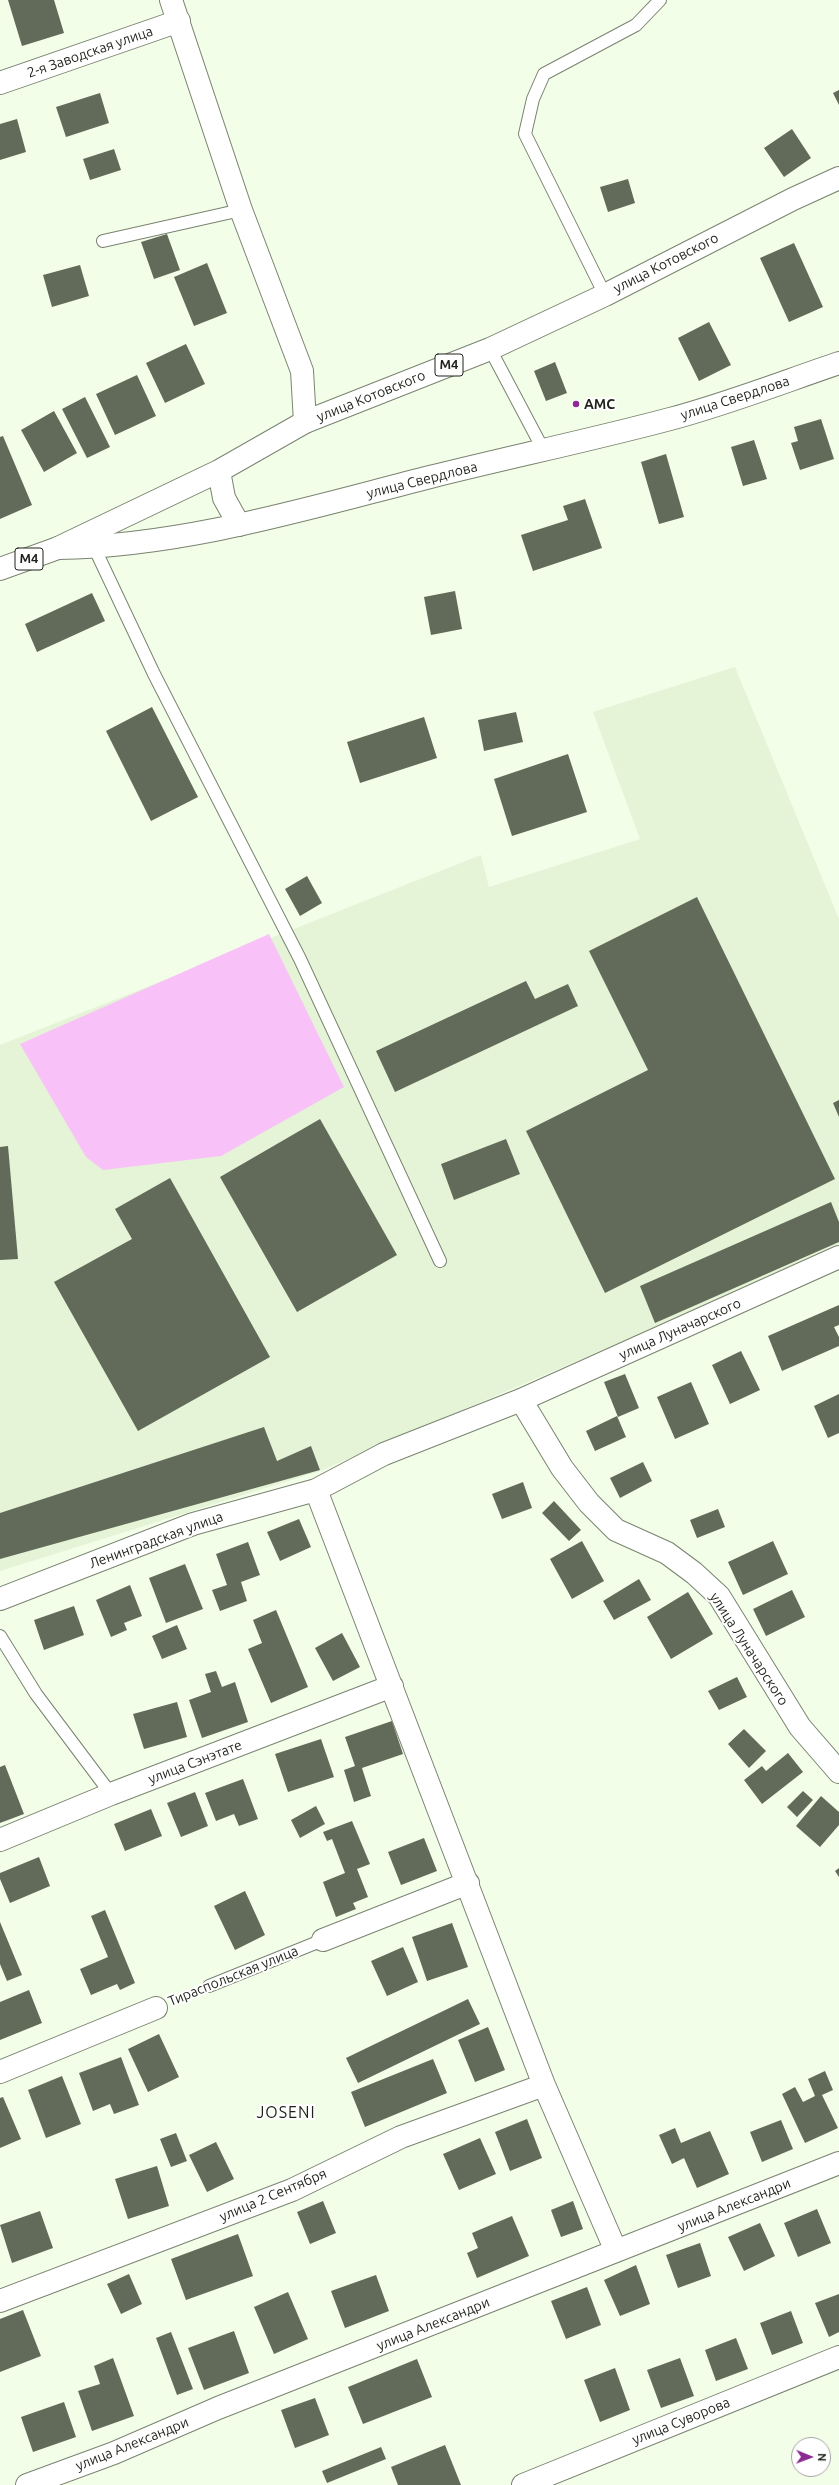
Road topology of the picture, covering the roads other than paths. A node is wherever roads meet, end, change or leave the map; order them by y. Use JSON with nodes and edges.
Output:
{"nodes":[{"id":1,"x":171,"y":0,"type":"edge"},
{"id":2,"x":660,"y":0,"type":"edge"},
{"id":3,"x":179,"y":21,"type":"junction"},
{"id":4,"x":0,"y":83,"type":"edge"},
{"id":5,"x":839,"y":178,"type":"edge"},
{"id":6,"x":241,"y":210,"type":"junction"},
{"id":7,"x":103,"y":241,"type":"dead end"},
{"id":8,"x":605,"y":295,"type":"junction"},
{"id":9,"x":490,"y":349,"type":"junction"},
{"id":10,"x":839,"y":363,"type":"edge"},
{"id":11,"x":305,"y":422,"type":"junction"},
{"id":12,"x":544,"y":450,"type":"junction"},
{"id":13,"x":219,"y":471,"type":"junction"},
{"id":14,"x":239,"y":525,"type":"junction"},
{"id":15,"x":94,"y":547,"type":"junction"},
{"id":16,"x":58,"y":548,"type":"junction"},
{"id":17,"x":0,"y":569,"type":"edge"},
{"id":18,"x":839,"y":1257,"type":"edge"},
{"id":19,"x":440,"y":1261,"type":"dead end"},
{"id":20,"x":521,"y":1400,"type":"junction"},
{"id":21,"x":316,"y":1490,"type":"junction"},
{"id":22,"x":0,"y":1599,"type":"edge"},
{"id":23,"x":0,"y":1636,"type":"edge"},
{"id":24,"x":392,"y":1686,"type":"junction"},
{"id":25,"x":839,"y":1772,"type":"edge"},
{"id":26,"x":111,"y":1794,"type":"junction"},
{"id":27,"x":0,"y":1840,"type":"edge"},
{"id":28,"x":468,"y":1883,"type":"junction"},
{"id":29,"x":323,"y":1940,"type":"joint"},
{"id":30,"x":208,"y":1986,"type":"road end"},
{"id":31,"x":156,"y":2008,"type":"road end"},
{"id":32,"x":0,"y":2072,"type":"edge"},
{"id":33,"x":544,"y":2085,"type":"junction"},
{"id":34,"x":839,"y":2163,"type":"edge"},
{"id":35,"x":616,"y":2251,"type":"junction"},
{"id":36,"x":0,"y":2301,"type":"edge"},
{"id":37,"x":839,"y":2357,"type":"edge"},
{"id":38,"x":555,"y":2479,"type":"edge"},
{"id":39,"x":27,"y":2485,"type":"edge"},
{"id":40,"x":523,"y":2485,"type":"edge"}],
"edges":[{"from":1,"to":3,"type":"main road"},
{"from":2,"to":8,"type":"lane"},
{"from":3,"to":4,"type":"main road","name":"2-я Заводская улица"},
{"from":3,"to":6,"type":"main road"},
{"from":5,"to":8,"type":"main road","name":"улица Котовского","number":"M4"},
{"from":6,"to":7,"type":"lane"},
{"from":6,"to":11,"type":"main road"},
{"from":8,"to":9,"type":"main road","name":"улица Котовского","number":"M4"},
{"from":9,"to":11,"type":"main road","name":"улица Котовского","number":"M4"},
{"from":9,"to":12,"type":"lane"},
{"from":10,"to":12,"type":"main road","name":"улица Свердлова"},
{"from":11,"to":13,"type":"main road","name":"улица Котовского","number":"M4"},
{"from":12,"to":14,"type":"main road","name":"улица Свердлова"},
{"from":13,"to":14,"type":"main road"},
{"from":13,"to":16,"type":"main road","name":"улица Котовского","number":"M4"},
{"from":14,"to":15,"type":"main road","name":"улица Свердлова"},
{"from":15,"to":16,"type":"main road","name":"улица Свердлова"},
{"from":15,"to":19,"type":"lane"},
{"from":16,"to":17,"type":"main road","name":"улица Свердлова","number":"M4"},
{"from":18,"to":20,"type":"main road","name":"улица Луначарского"},
{"from":20,"to":21,"type":"main road","name":"улица Луначарского"},
{"from":20,"to":25,"type":"main road","name":"улица Луначарского"},
{"from":21,"to":22,"type":"main road","name":"Ленинградская улица"},
{"from":21,"to":24,"type":"main road"},
{"from":23,"to":26,"type":"lane"},
{"from":24,"to":26,"type":"main road","name":"улица Сэнэтате"},
{"from":24,"to":28,"type":"main road"},
{"from":26,"to":27,"type":"main road","name":"улица Сэнэтате"},
{"from":28,"to":29,"type":"main road","name":"Тираспольская улица"},
{"from":28,"to":33,"type":"main road"},
{"from":29,"to":30,"type":"lane","name":"Тираспольская улица"},
{"from":31,"to":32,"type":"main road","name":"Тираспольская улица"},
{"from":33,"to":35,"type":"main road"},
{"from":33,"to":36,"type":"main road","name":"улица 2 Сентября"},
{"from":34,"to":35,"type":"main road","name":"улица Александри"},
{"from":35,"to":39,"type":"main road","name":"улица Александри"},
{"from":37,"to":38,"type":"main road","name":"улица Суворова"},
{"from":38,"to":40,"type":"main road","name":"улица Суворова"}]}
